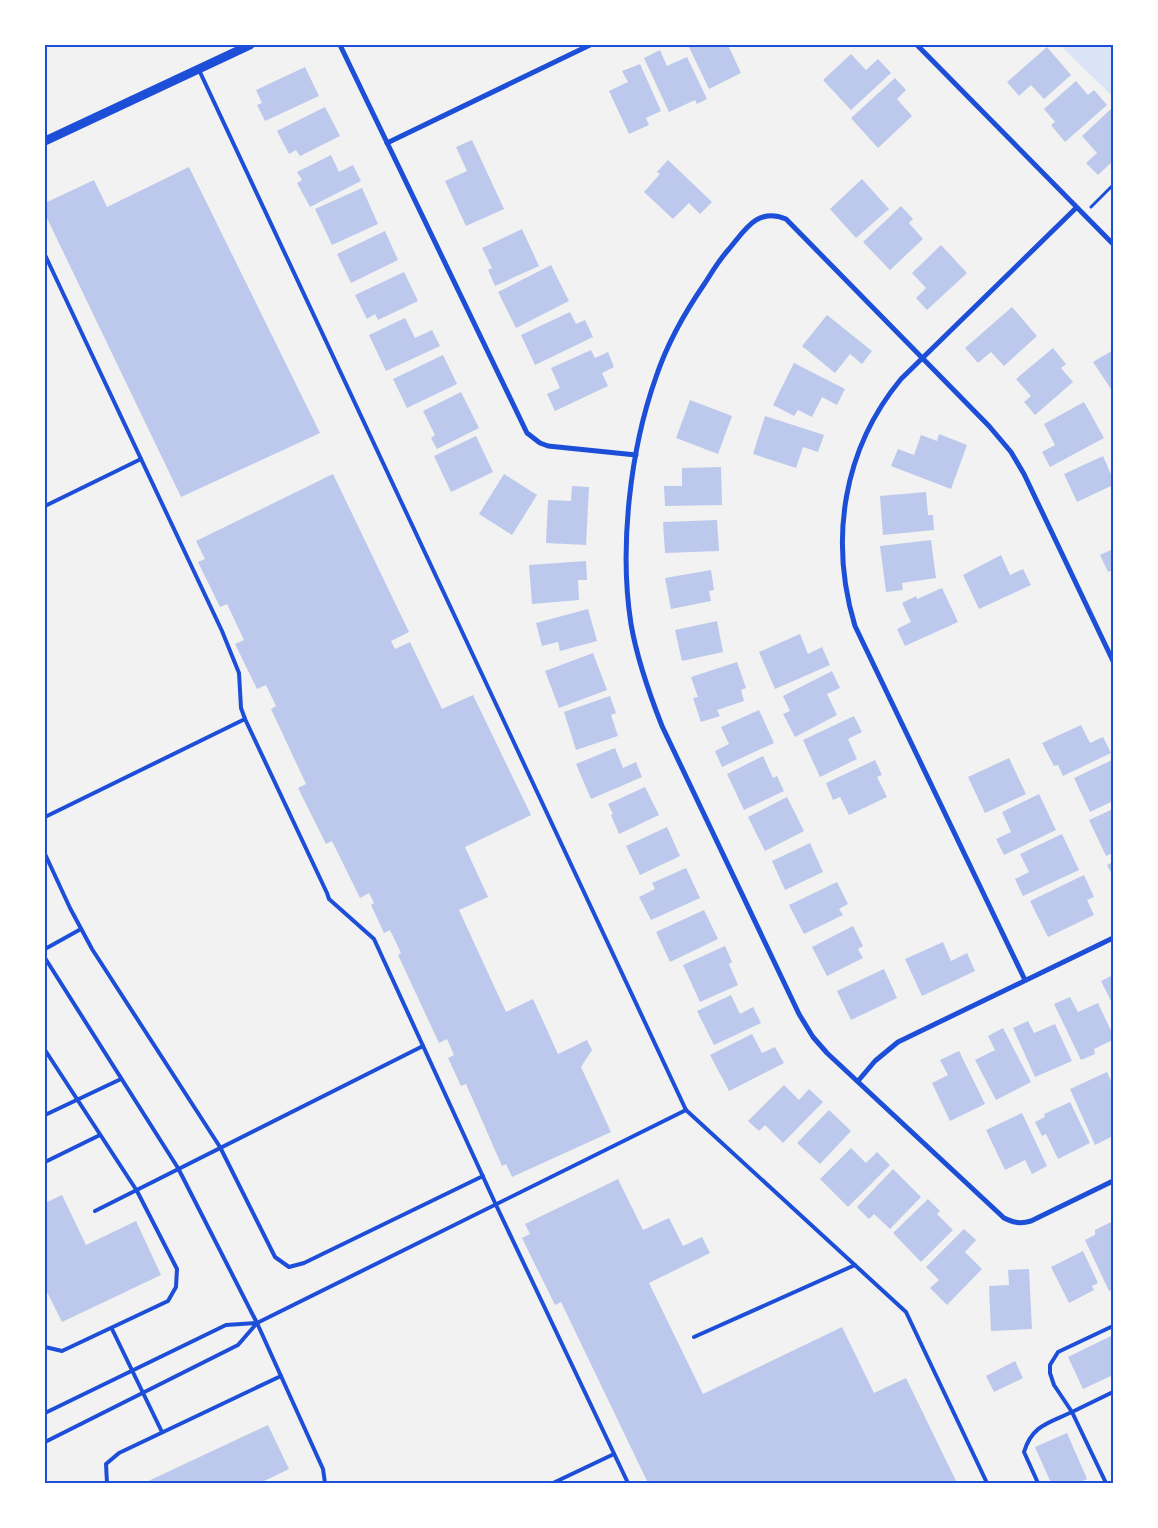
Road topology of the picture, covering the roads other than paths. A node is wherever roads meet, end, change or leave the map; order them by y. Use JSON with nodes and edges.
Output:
{"nodes":[{"id":1,"x":250,"y":45,"type":"edge"},
{"id":2,"x":340,"y":45,"type":"edge"},
{"id":3,"x":590,"y":45,"type":"edge"},
{"id":4,"x":917,"y":45,"type":"edge"},
{"id":5,"x":199,"y":70,"type":"junction"},
{"id":6,"x":45,"y":141,"type":"edge"},
{"id":7,"x":387,"y":143,"type":"junction"},
{"id":8,"x":1076,"y":208,"type":"junction"},
{"id":9,"x":1113,"y":244,"type":"edge"},
{"id":10,"x":45,"y":255,"type":"edge"},
{"id":11,"x":923,"y":358,"type":"junction"},
{"id":12,"x":636,"y":455,"type":"junction"},
{"id":13,"x":141,"y":459,"type":"junction"},
{"id":14,"x":45,"y":506,"type":"edge"},
{"id":15,"x":1113,"y":662,"type":"edge"},
{"id":16,"x":245,"y":719,"type":"junction"},
{"id":17,"x":45,"y":817,"type":"edge"},
{"id":18,"x":45,"y":854,"type":"edge"},
{"id":19,"x":82,"y":929,"type":"junction"},
{"id":20,"x":1113,"y":938,"type":"edge"},
{"id":21,"x":45,"y":948,"type":"edge"},
{"id":22,"x":45,"y":958,"type":"edge"},
{"id":23,"x":1025,"y":980,"type":"junction"},
{"id":24,"x":423,"y":1046,"type":"junction"},
{"id":25,"x":45,"y":1050,"type":"edge"},
{"id":26,"x":121,"y":1079,"type":"junction"},
{"id":27,"x":858,"y":1081,"type":"junction"},
{"id":28,"x":77,"y":1100,"type":"junction"},
{"id":29,"x":686,"y":1110,"type":"junction"},
{"id":30,"x":45,"y":1114,"type":"edge"},
{"id":31,"x":100,"y":1136,"type":"junction"},
{"id":32,"x":220,"y":1147,"type":"junction"},
{"id":33,"x":45,"y":1162,"type":"edge"},
{"id":34,"x":178,"y":1168,"type":"junction"},
{"id":35,"x":483,"y":1176,"type":"junction"},
{"id":36,"x":1113,"y":1181,"type":"edge"},
{"id":37,"x":137,"y":1191,"type":"junction"},
{"id":38,"x":496,"y":1205,"type":"junction"},
{"id":39,"x":95,"y":1211,"type":"dead end"},
{"id":40,"x":855,"y":1265,"type":"junction"},
{"id":41,"x":258,"y":1323,"type":"junction"},
{"id":42,"x":1113,"y":1326,"type":"edge"},
{"id":43,"x":112,"y":1329,"type":"junction"},
{"id":44,"x":694,"y":1337,"type":"dead end"},
{"id":45,"x":45,"y":1347,"type":"edge"},
{"id":46,"x":132,"y":1370,"type":"junction"},
{"id":47,"x":281,"y":1376,"type":"junction"},
{"id":48,"x":1113,"y":1392,"type":"edge"},
{"id":49,"x":143,"y":1393,"type":"junction"},
{"id":50,"x":1072,"y":1412,"type":"junction"},
{"id":51,"x":45,"y":1413,"type":"edge"},
{"id":52,"x":162,"y":1432,"type":"junction"},
{"id":53,"x":45,"y":1442,"type":"edge"},
{"id":54,"x":614,"y":1454,"type":"junction"},
{"id":55,"x":107,"y":1483,"type":"edge"},
{"id":56,"x":325,"y":1483,"type":"edge"},
{"id":57,"x":553,"y":1483,"type":"edge"},
{"id":58,"x":628,"y":1483,"type":"edge"},
{"id":59,"x":987,"y":1483,"type":"edge"},
{"id":60,"x":1038,"y":1483,"type":"edge"},
{"id":61,"x":1106,"y":1483,"type":"edge"}],
"edges":[{"from":1,"to":5,"type":"street"},
{"from":2,"to":7,"type":"street"},
{"from":3,"to":7,"type":"street"},
{"from":4,"to":8,"type":"street"},
{"from":5,"to":6,"type":"street"},
{"from":5,"to":29,"type":"lane"},
{"from":7,"to":12,"type":"street"},
{"from":8,"to":9,"type":"street"},
{"from":8,"to":11,"type":"street"},
{"from":10,"to":13,"type":"lane"},
{"from":11,"to":12,"type":"street"},
{"from":11,"to":15,"type":"street"},
{"from":11,"to":23,"type":"street"},
{"from":12,"to":27,"type":"street"},
{"from":13,"to":14,"type":"lane"},
{"from":13,"to":16,"type":"lane"},
{"from":16,"to":17,"type":"lane"},
{"from":16,"to":24,"type":"lane"},
{"from":18,"to":19,"type":"lane"},
{"from":19,"to":21,"type":"lane"},
{"from":19,"to":32,"type":"lane"},
{"from":20,"to":23,"type":"street"},
{"from":22,"to":26,"type":"lane"},
{"from":23,"to":27,"type":"street"},
{"from":24,"to":32,"type":"lane"},
{"from":24,"to":35,"type":"lane"},
{"from":25,"to":28,"type":"lane"},
{"from":26,"to":28,"type":"lane"},
{"from":26,"to":34,"type":"lane"},
{"from":27,"to":36,"type":"street"},
{"from":28,"to":30,"type":"lane"},
{"from":28,"to":31,"type":"lane"},
{"from":29,"to":38,"type":"lane"},
{"from":29,"to":40,"type":"lane"},
{"from":31,"to":33,"type":"lane"},
{"from":31,"to":37,"type":"lane"},
{"from":32,"to":34,"type":"lane"},
{"from":32,"to":35,"type":"lane"},
{"from":34,"to":37,"type":"lane"},
{"from":34,"to":41,"type":"lane"},
{"from":35,"to":38,"type":"lane"},
{"from":37,"to":39,"type":"lane"},
{"from":37,"to":43,"type":"lane"},
{"from":38,"to":41,"type":"lane"},
{"from":38,"to":54,"type":"lane"},
{"from":40,"to":44,"type":"lane"},
{"from":40,"to":59,"type":"lane"},
{"from":41,"to":46,"type":"lane"},
{"from":41,"to":47,"type":"lane"},
{"from":41,"to":49,"type":"lane"},
{"from":42,"to":50,"type":"lane"},
{"from":43,"to":45,"type":"lane"},
{"from":43,"to":46,"type":"lane"},
{"from":46,"to":49,"type":"lane"},
{"from":46,"to":51,"type":"lane"},
{"from":47,"to":52,"type":"lane"},
{"from":47,"to":56,"type":"lane"},
{"from":48,"to":50,"type":"lane"},
{"from":49,"to":52,"type":"lane"},
{"from":49,"to":53,"type":"lane"},
{"from":50,"to":60,"type":"lane"},
{"from":50,"to":61,"type":"lane"},
{"from":52,"to":55,"type":"lane"},
{"from":54,"to":57,"type":"lane"},
{"from":54,"to":58,"type":"lane"}]}
